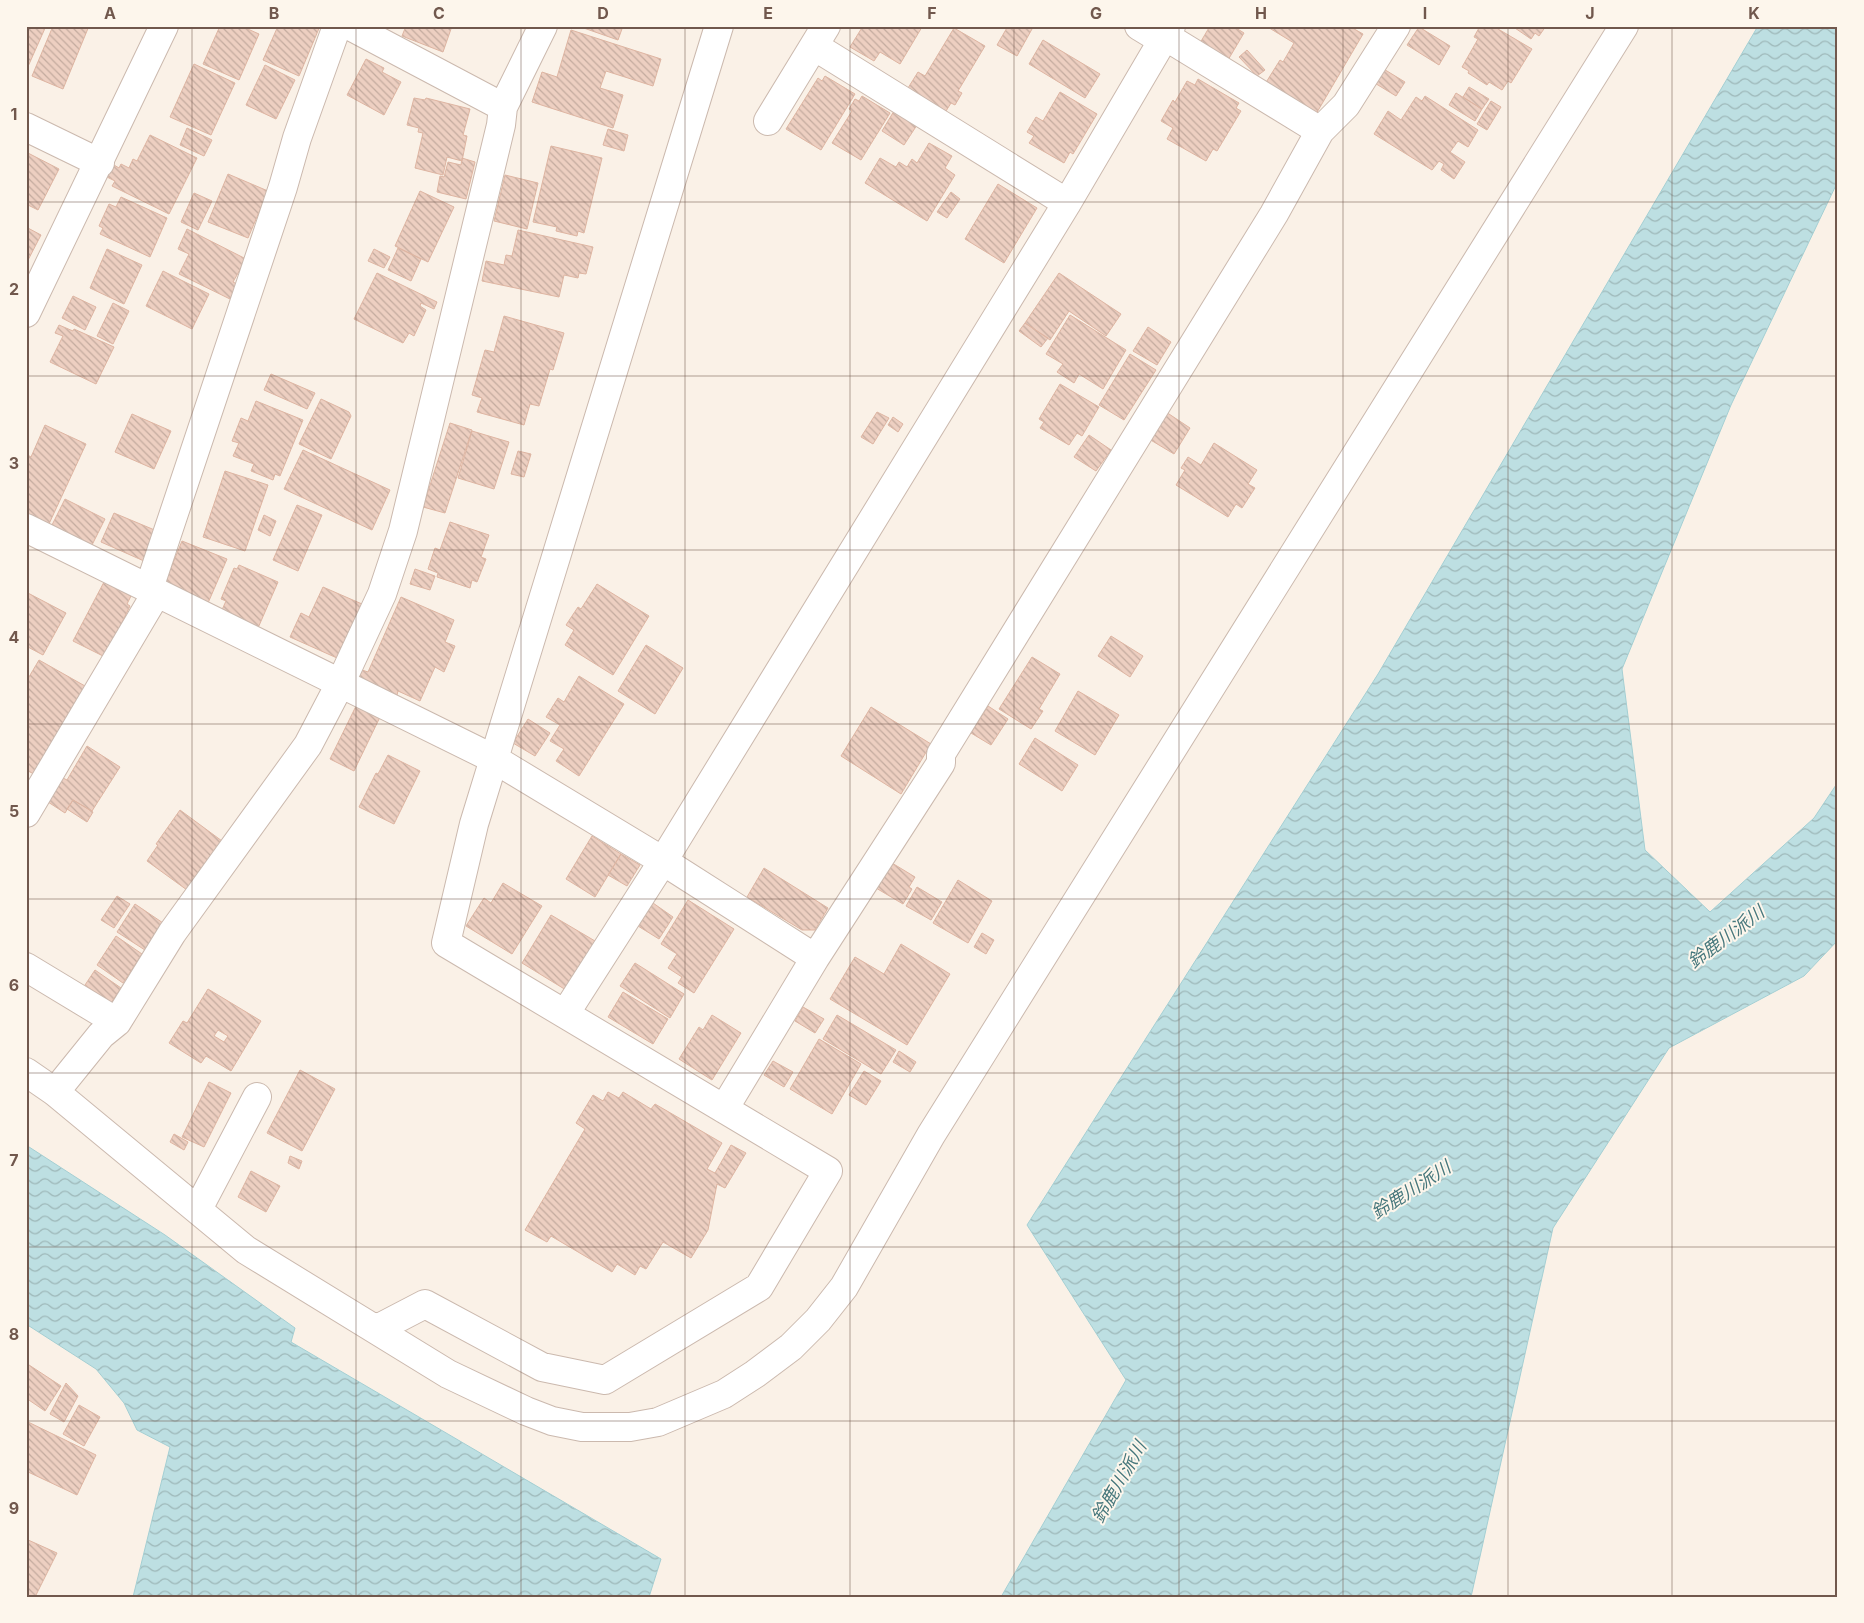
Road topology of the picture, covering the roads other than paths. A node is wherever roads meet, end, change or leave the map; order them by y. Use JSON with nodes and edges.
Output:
{"nodes":[{"id":1,"x":164,"y":26,"type":"edge"},
{"id":2,"x":337,"y":26,"type":"edge"},
{"id":3,"x":350,"y":26,"type":"edge"},
{"id":4,"x":542,"y":26,"type":"edge"},
{"id":5,"x":719,"y":26,"type":"edge"},
{"id":6,"x":1396,"y":26,"type":"edge"},
{"id":7,"x":1624,"y":26,"type":"edge"},
{"id":8,"x":1159,"y":32,"type":"edge"},
{"id":9,"x":820,"y":36,"type":"edge"},
{"id":10,"x":502,"y":107,"type":"junction"},
{"id":11,"x":768,"y":121,"type":"dead end"},
{"id":12,"x":26,"y":127,"type":"edge"},
{"id":13,"x":1320,"y":131,"type":"junction"},
{"id":14,"x":100,"y":163,"type":"junction"},
{"id":15,"x":1067,"y":203,"type":"junction"},
{"id":16,"x":26,"y":313,"type":"edge"},
{"id":17,"x":26,"y":528,"type":"edge"},
{"id":18,"x":153,"y":590,"type":"junction"},
{"id":19,"x":341,"y":682,"type":"junction"},
{"id":20,"x":494,"y":759,"type":"junction"},
{"id":21,"x":26,"y":812,"type":"edge"},
{"id":22,"x":663,"y":861,"type":"junction"},
{"id":23,"x":815,"y":958,"type":"junction"},
{"id":24,"x":26,"y":967,"type":"edge"},
{"id":25,"x":565,"y":1014,"type":"junction"},
{"id":26,"x":117,"y":1022,"type":"junction"},
{"id":27,"x":26,"y":1072,"type":"edge"},
{"id":28,"x":55,"y":1092,"type":"junction"},
{"id":29,"x":257,"y":1097,"type":"dead end"},
{"id":30,"x":724,"y":1109,"type":"junction"},
{"id":31,"x":198,"y":1209,"type":"junction"},
{"id":32,"x":377,"y":1329,"type":"junction"}],
"edges":[{"from":1,"to":14,"type":"street"},
{"from":2,"to":18,"type":"street"},
{"from":3,"to":10,"type":"street"},
{"from":4,"to":10,"type":"street"},
{"from":5,"to":20,"type":"street"},
{"from":6,"to":13,"type":"street"},
{"from":7,"to":32,"type":"street"},
{"from":8,"to":13,"type":"street"},
{"from":8,"to":15,"type":"street"},
{"from":9,"to":11,"type":"street"},
{"from":9,"to":15,"type":"street"},
{"from":10,"to":19,"type":"street"},
{"from":12,"to":14,"type":"street"},
{"from":13,"to":23,"type":"street"},
{"from":14,"to":16,"type":"street"},
{"from":15,"to":22,"type":"street"},
{"from":17,"to":18,"type":"street"},
{"from":18,"to":19,"type":"street"},
{"from":18,"to":21,"type":"street"},
{"from":19,"to":20,"type":"street"},
{"from":19,"to":26,"type":"street"},
{"from":20,"to":22,"type":"street"},
{"from":20,"to":25,"type":"street"},
{"from":22,"to":23,"type":"street"},
{"from":22,"to":25,"type":"street"},
{"from":23,"to":30,"type":"street"},
{"from":24,"to":26,"type":"street"},
{"from":25,"to":30,"type":"street"},
{"from":26,"to":28,"type":"street"},
{"from":27,"to":28,"type":"street"},
{"from":28,"to":31,"type":"street"},
{"from":29,"to":31,"type":"street"},
{"from":30,"to":32,"type":"street"},
{"from":31,"to":32,"type":"street"}]}
